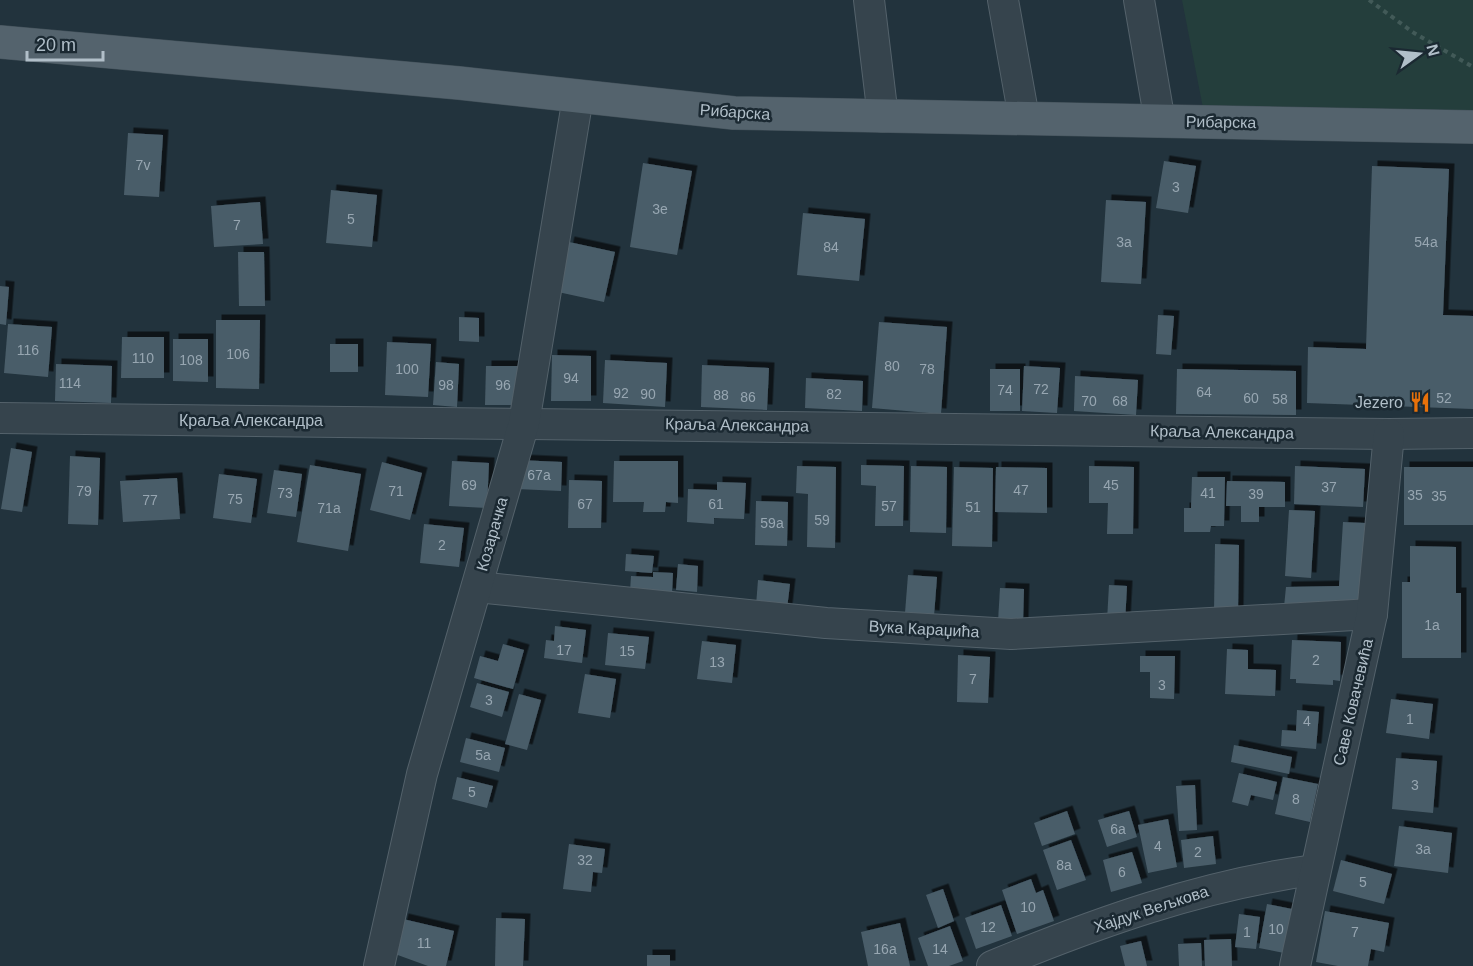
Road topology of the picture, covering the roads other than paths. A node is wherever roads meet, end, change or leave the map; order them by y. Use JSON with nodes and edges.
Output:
{"nodes":[{"id":1,"x":869,"y":0,"type":"edge"},
{"id":2,"x":1003,"y":0,"type":"edge"},
{"id":3,"x":1139,"y":0,"type":"edge"},
{"id":4,"x":0,"y":42,"type":"edge"},
{"id":5,"x":578,"y":97,"type":"junction"},
{"id":6,"x":883,"y":117,"type":"junction"},
{"id":7,"x":1024,"y":118,"type":"junction"},
{"id":8,"x":1160,"y":122,"type":"junction"},
{"id":9,"x":1473,"y":127,"type":"edge"},
{"id":10,"x":0,"y":417,"type":"edge"},
{"id":11,"x":524,"y":423,"type":"junction"},
{"id":12,"x":1473,"y":433,"type":"edge"},
{"id":13,"x":1389,"y":434,"type":"junction"},
{"id":14,"x":477,"y":587,"type":"junction"},
{"id":15,"x":1372,"y":614,"type":"junction"},
{"id":16,"x":1314,"y":870,"type":"junction"},
{"id":17,"x":379,"y":966,"type":"edge"},
{"id":18,"x":992,"y":966,"type":"edge"},
{"id":19,"x":1295,"y":966,"type":"edge"}],
"edges":[{"from":1,"to":6,"type":"street"},
{"from":2,"to":7,"type":"street"},
{"from":3,"to":8,"type":"street"},
{"from":4,"to":5,"type":"main road","name":"Рибарска"},
{"from":5,"to":6,"type":"main road","name":"Рибарска"},
{"from":5,"to":11,"type":"street","name":"Козарачка"},
{"from":6,"to":7,"type":"main road","name":"Рибарска"},
{"from":7,"to":8,"type":"main road","name":"Рибарска"},
{"from":8,"to":9,"type":"main road","name":"Рибарска"},
{"from":10,"to":11,"type":"street","name":"Краља Александра"},
{"from":11,"to":13,"type":"street","name":"Краља Александра"},
{"from":11,"to":14,"type":"street","name":"Козарачка"},
{"from":12,"to":13,"type":"street","name":"Краља Александра"},
{"from":13,"to":15,"type":"street","name":"Саве Ковачевића"},
{"from":14,"to":15,"type":"street","name":"Вука Караџића"},
{"from":14,"to":17,"type":"street","name":"Козарачка"},
{"from":15,"to":16,"type":"street","name":"Саве Ковачевића"},
{"from":16,"to":18,"type":"street","name":"Хајдук Вељкова"},
{"from":16,"to":19,"type":"street","name":"Саве Ковачевића"}]}
